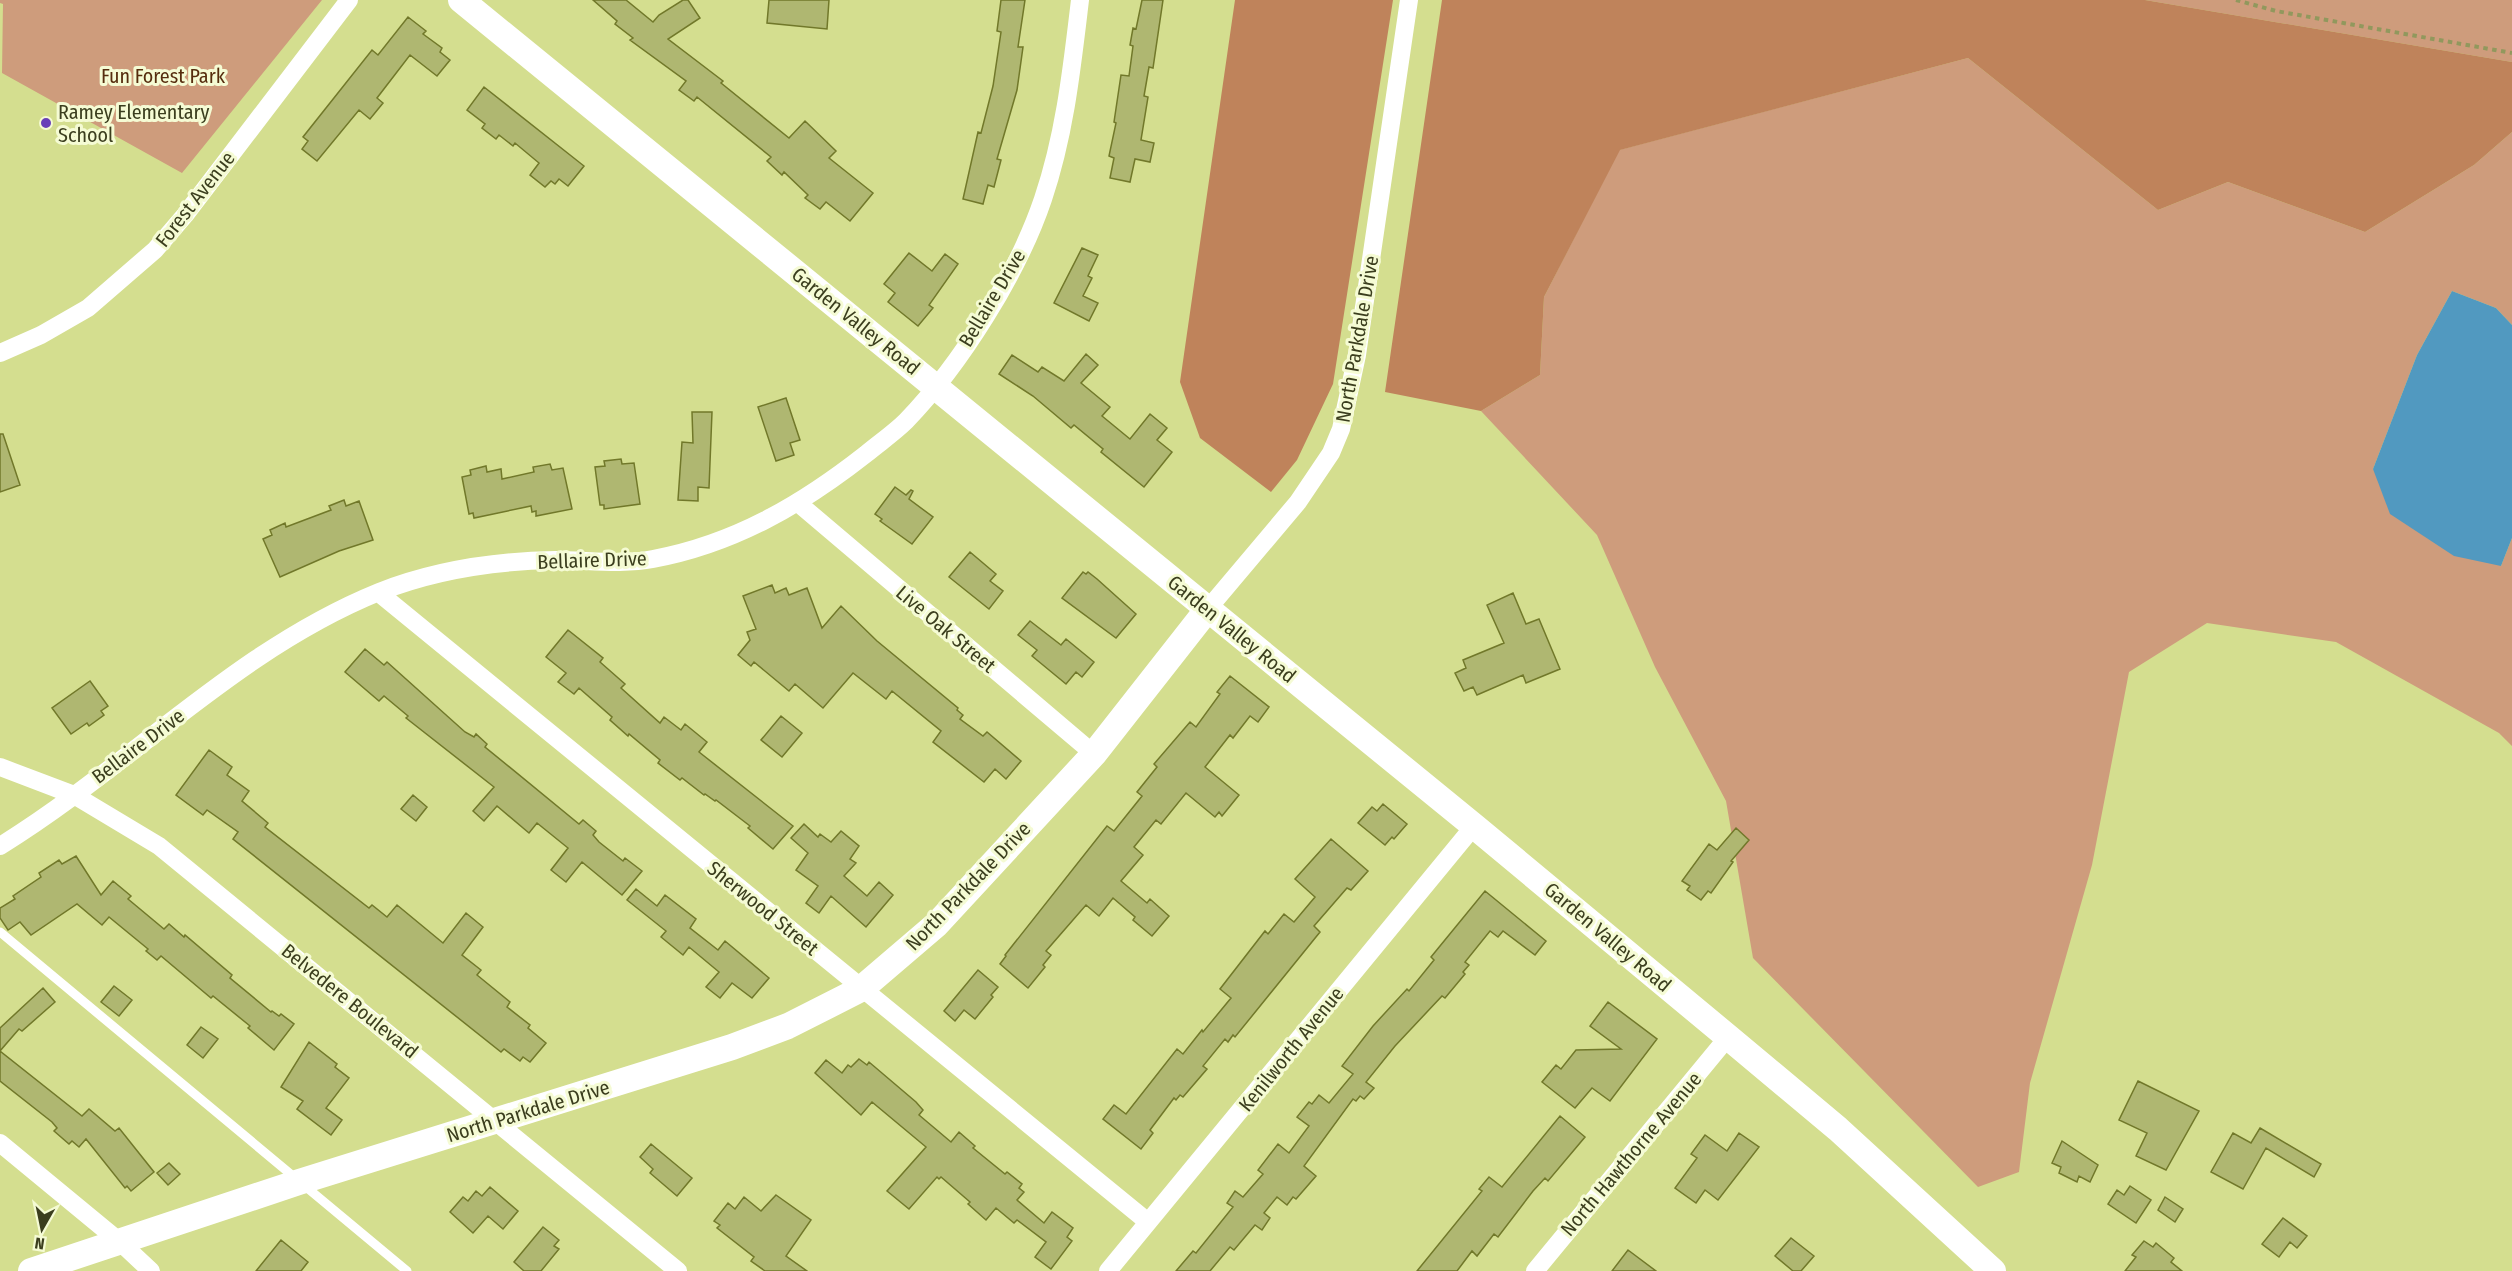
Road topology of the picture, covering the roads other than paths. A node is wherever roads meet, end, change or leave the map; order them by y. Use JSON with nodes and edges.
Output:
{"nodes":[{"id":1,"x":349,"y":0,"type":"edge"},
{"id":2,"x":460,"y":0,"type":"edge"},
{"id":3,"x":1080,"y":0,"type":"edge"},
{"id":4,"x":1409,"y":0,"type":"edge"},
{"id":5,"x":0,"y":353,"type":"edge"},
{"id":6,"x":937,"y":387,"type":"junction"},
{"id":7,"x":798,"y":503,"type":"junction"},
{"id":8,"x":379,"y":593,"type":"junction"},
{"id":9,"x":1208,"y":610,"type":"junction"},
{"id":10,"x":1094,"y":754,"type":"junction"},
{"id":11,"x":0,"y":768,"type":"edge"},
{"id":12,"x":74,"y":795,"type":"junction"},
{"id":13,"x":1474,"y":826,"type":"junction"},
{"id":14,"x":0,"y":846,"type":"edge"},
{"id":15,"x":0,"y":932,"type":"edge"},
{"id":16,"x":861,"y":989,"type":"junction"},
{"id":17,"x":1728,"y":1037,"type":"junction"},
{"id":18,"x":496,"y":1121,"type":"junction"},
{"id":19,"x":0,"y":1143,"type":"edge"},
{"id":20,"x":299,"y":1182,"type":"junction"},
{"id":21,"x":1148,"y":1222,"type":"junction"},
{"id":22,"x":120,"y":1242,"type":"junction"},
{"id":23,"x":31,"y":1271,"type":"edge"},
{"id":24,"x":151,"y":1271,"type":"edge"},
{"id":25,"x":407,"y":1271,"type":"edge"},
{"id":26,"x":678,"y":1271,"type":"edge"},
{"id":27,"x":1108,"y":1271,"type":"edge"},
{"id":28,"x":1535,"y":1271,"type":"edge"},
{"id":29,"x":1993,"y":1271,"type":"edge"}],
"edges":[{"from":1,"to":5,"type":"street","name":"Forest Avenue"},
{"from":2,"to":6,"type":"street","name":"Garden Valley Road"},
{"from":3,"to":6,"type":"street","name":"Bellaire Drive"},
{"from":4,"to":9,"type":"street","name":"North Parkdale Drive"},
{"from":6,"to":7,"type":"street","name":"Bellaire Drive"},
{"from":6,"to":9,"type":"street","name":"Garden Valley Road"},
{"from":7,"to":8,"type":"street","name":"Bellaire Drive"},
{"from":7,"to":10,"type":"street","name":"Live Oak Street"},
{"from":8,"to":12,"type":"street","name":"Bellaire Drive"},
{"from":8,"to":16,"type":"street","name":"Sherwood Street"},
{"from":9,"to":10,"type":"street","name":"North Parkdale Drive"},
{"from":9,"to":13,"type":"street","name":"Garden Valley Road"},
{"from":10,"to":16,"type":"street","name":"North Parkdale Drive"},
{"from":11,"to":12,"type":"street","name":"Belvedere Boulevard"},
{"from":12,"to":14,"type":"street","name":"Bellaire Drive"},
{"from":12,"to":18,"type":"street","name":"Belvedere Boulevard"},
{"from":13,"to":17,"type":"street","name":"Garden Valley Road"},
{"from":13,"to":21,"type":"street","name":"Kenilworth Avenue"},
{"from":15,"to":20,"type":"lane"},
{"from":16,"to":18,"type":"street","name":"North Parkdale Drive"},
{"from":16,"to":21,"type":"street","name":"Sherwood Street"},
{"from":17,"to":28,"type":"street","name":"North Hawthorne Avenue"},
{"from":17,"to":29,"type":"street","name":"Garden Valley Road"},
{"from":18,"to":20,"type":"street","name":"North Parkdale Drive"},
{"from":18,"to":26,"type":"street","name":"Belvedere Boulevard"},
{"from":19,"to":22,"type":"street"},
{"from":20,"to":22,"type":"street","name":"North Parkdale Drive"},
{"from":20,"to":25,"type":"lane"},
{"from":21,"to":27,"type":"street","name":"Kenilworth Avenue"},
{"from":22,"to":23,"type":"street","name":"North Parkdale Drive"},
{"from":22,"to":24,"type":"street"}]}
